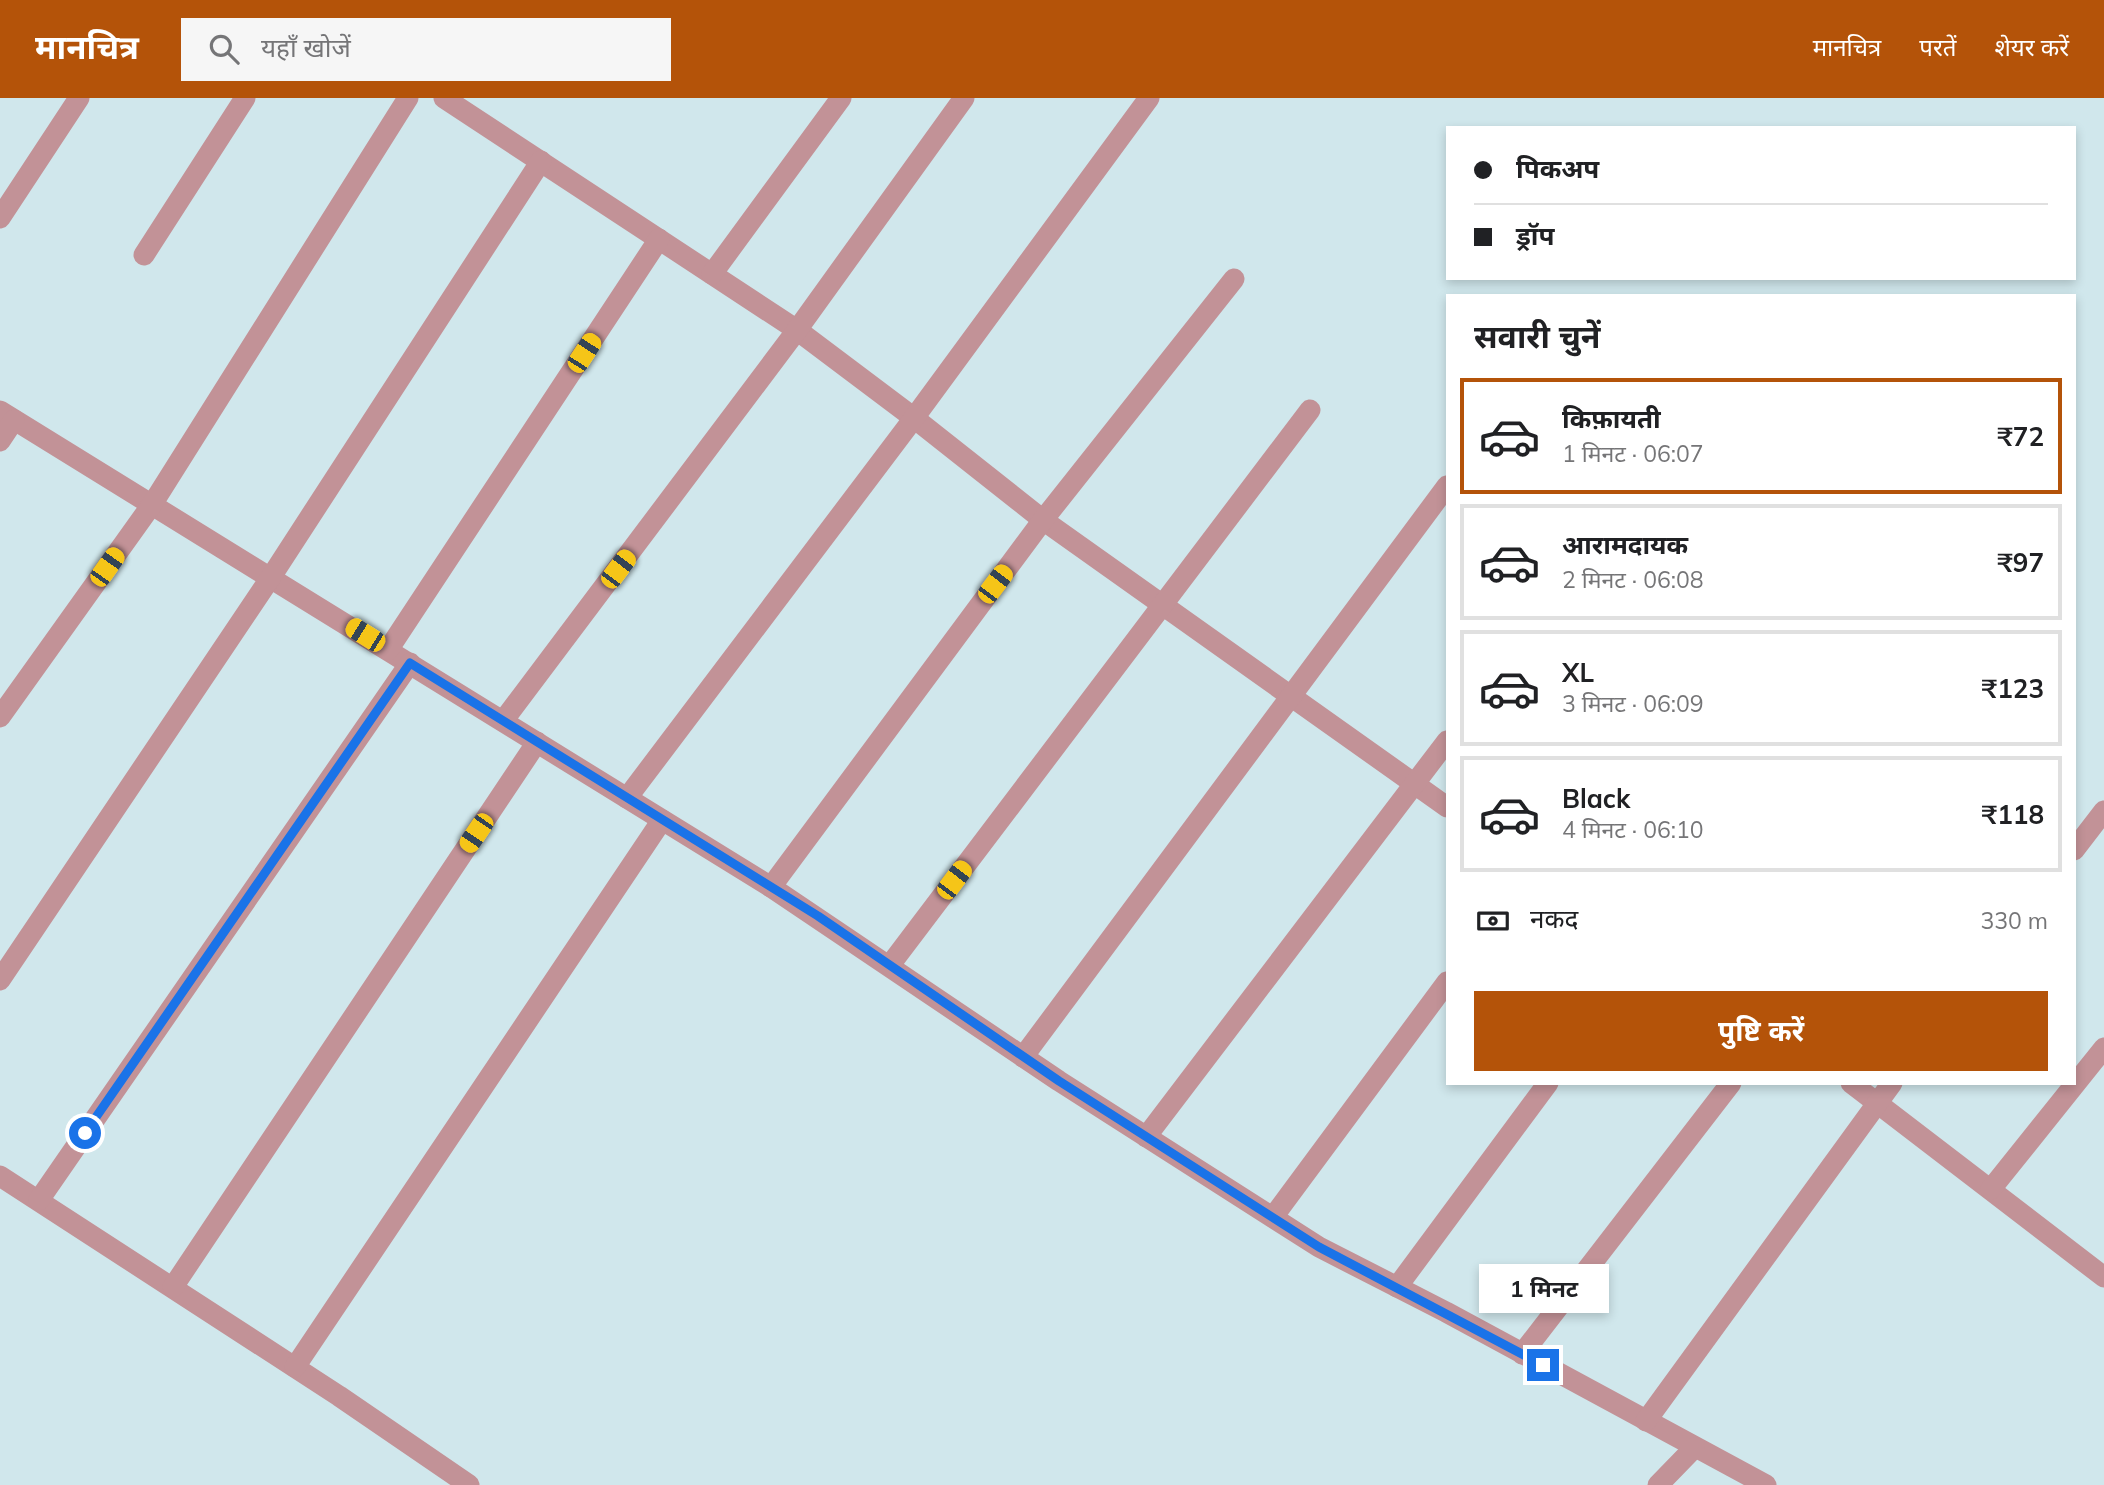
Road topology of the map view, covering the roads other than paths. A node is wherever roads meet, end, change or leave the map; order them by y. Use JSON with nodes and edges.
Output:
{"nodes":[{"id":1,"x":79,"y":98,"type":"edge"},
{"id":2,"x":245,"y":98,"type":"edge"},
{"id":3,"x":408,"y":98,"type":"edge"},
{"id":4,"x":444,"y":98,"type":"edge"},
{"id":5,"x":841,"y":98,"type":"edge"},
{"id":6,"x":964,"y":98,"type":"edge"},
{"id":7,"x":1149,"y":98,"type":"edge"},
{"id":8,"x":541,"y":161,"type":"junction"},
{"id":9,"x":0,"y":218,"type":"edge"},
{"id":10,"x":659,"y":239,"type":"junction"},
{"id":11,"x":144,"y":255,"type":"dead end"},
{"id":12,"x":712,"y":274,"type":"junction"},
{"id":13,"x":1234,"y":279,"type":"dead end"},
{"id":14,"x":797,"y":330,"type":"junction"},
{"id":15,"x":1310,"y":410,"type":"dead end"},
{"id":16,"x":7,"y":415,"type":"edge"},
{"id":17,"x":914,"y":418,"type":"junction"},
{"id":18,"x":0,"y":442,"type":"edge"},
{"id":19,"x":1446,"y":487,"type":"edge"},
{"id":20,"x":153,"y":503,"type":"junction"},
{"id":21,"x":1043,"y":520,"type":"junction"},
{"id":22,"x":271,"y":577,"type":"junction"},
{"id":23,"x":1163,"y":603,"type":"junction"},
{"id":24,"x":388,"y":650,"type":"junction"},
{"id":25,"x":410,"y":663,"type":"junction"},
{"id":26,"x":1293,"y":696,"type":"junction"},
{"id":27,"x":0,"y":717,"type":"edge"},
{"id":28,"x":503,"y":721,"type":"junction"},
{"id":29,"x":537,"y":742,"type":"junction"},
{"id":30,"x":1446,"y":742,"type":"edge"},
{"id":31,"x":1415,"y":783,"type":"junction"},
{"id":32,"x":627,"y":798,"type":"junction"},
{"id":33,"x":1446,"y":806,"type":"edge"},
{"id":34,"x":2104,"y":811,"type":"edge"},
{"id":35,"x":662,"y":820,"type":"junction"},
{"id":36,"x":2076,"y":847,"type":"edge"},
{"id":37,"x":771,"y":887,"type":"junction"},
{"id":38,"x":890,"y":965,"type":"junction"},
{"id":39,"x":0,"y":980,"type":"edge"},
{"id":40,"x":1446,"y":983,"type":"edge"},
{"id":41,"x":2104,"y":1048,"type":"edge"},
{"id":42,"x":1023,"y":1057,"type":"junction"},
{"id":43,"x":2076,"y":1083,"type":"edge"},
{"id":44,"x":1547,"y":1085,"type":"edge"},
{"id":45,"x":1729,"y":1085,"type":"edge"},
{"id":46,"x":1854,"y":1085,"type":"edge"},
{"id":47,"x":1890,"y":1085,"type":"edge"},
{"id":48,"x":2074,"y":1085,"type":"edge"},
{"id":49,"x":1876,"y":1103,"type":"junction"},
{"id":50,"x":1146,"y":1136,"type":"junction"},
{"id":51,"x":0,"y":1176,"type":"edge"},
{"id":52,"x":1991,"y":1189,"type":"junction"},
{"id":53,"x":39,"y":1200,"type":"junction"},
{"id":54,"x":1273,"y":1217,"type":"junction"},
{"id":55,"x":2101,"y":1268,"type":"edge"},
{"id":56,"x":173,"y":1287,"type":"junction"},
{"id":57,"x":1397,"y":1287,"type":"junction"},
{"id":58,"x":1522,"y":1354,"type":"junction"},
{"id":59,"x":295,"y":1367,"type":"junction"},
{"id":60,"x":1646,"y":1421,"type":"junction"},
{"id":61,"x":1694,"y":1448,"type":"junction"},
{"id":62,"x":469,"y":1485,"type":"edge"},
{"id":63,"x":1658,"y":1485,"type":"edge"},
{"id":64,"x":1766,"y":1485,"type":"edge"}],
"edges":[{"from":1,"to":9,"type":"street"},
{"from":2,"to":11,"type":"street"},
{"from":3,"to":20,"type":"street"},
{"from":4,"to":8,"type":"street"},
{"from":5,"to":12,"type":"street"},
{"from":6,"to":14,"type":"street"},
{"from":7,"to":17,"type":"street"},
{"from":8,"to":10,"type":"street"},
{"from":8,"to":22,"type":"street"},
{"from":10,"to":12,"type":"street"},
{"from":10,"to":24,"type":"street"},
{"from":12,"to":14,"type":"street"},
{"from":13,"to":21,"type":"street"},
{"from":14,"to":17,"type":"street"},
{"from":14,"to":28,"type":"street"},
{"from":15,"to":23,"type":"street"},
{"from":16,"to":18,"type":"street"},
{"from":16,"to":20,"type":"street"},
{"from":17,"to":21,"type":"street"},
{"from":17,"to":32,"type":"street"},
{"from":19,"to":26,"type":"street"},
{"from":20,"to":22,"type":"street"},
{"from":20,"to":27,"type":"street"},
{"from":21,"to":23,"type":"street"},
{"from":21,"to":37,"type":"street"},
{"from":22,"to":24,"type":"street"},
{"from":22,"to":39,"type":"street"},
{"from":23,"to":26,"type":"street"},
{"from":23,"to":38,"type":"street"},
{"from":24,"to":25,"type":"street"},
{"from":25,"to":28,"type":"street"},
{"from":25,"to":53,"type":"street"},
{"from":26,"to":31,"type":"street"},
{"from":26,"to":42,"type":"street"},
{"from":28,"to":29,"type":"street"},
{"from":29,"to":32,"type":"street"},
{"from":29,"to":56,"type":"street"},
{"from":30,"to":31,"type":"street"},
{"from":31,"to":33,"type":"street"},
{"from":31,"to":50,"type":"street"},
{"from":32,"to":35,"type":"street"},
{"from":34,"to":36,"type":"street"},
{"from":35,"to":37,"type":"street"},
{"from":35,"to":59,"type":"street"},
{"from":37,"to":38,"type":"street"},
{"from":38,"to":42,"type":"street"},
{"from":40,"to":54,"type":"street"},
{"from":41,"to":43,"type":"street"},
{"from":42,"to":50,"type":"street"},
{"from":44,"to":57,"type":"street"},
{"from":45,"to":58,"type":"street"},
{"from":46,"to":49,"type":"street"},
{"from":47,"to":49,"type":"street"},
{"from":48,"to":52,"type":"street"},
{"from":49,"to":52,"type":"street"},
{"from":49,"to":60,"type":"street"},
{"from":50,"to":54,"type":"street"},
{"from":51,"to":53,"type":"street"},
{"from":52,"to":55,"type":"street"},
{"from":53,"to":56,"type":"street"},
{"from":54,"to":57,"type":"street"},
{"from":56,"to":59,"type":"street"},
{"from":57,"to":58,"type":"street"},
{"from":58,"to":60,"type":"street"},
{"from":59,"to":62,"type":"street"},
{"from":60,"to":61,"type":"street"},
{"from":61,"to":63,"type":"street"},
{"from":61,"to":64,"type":"street"}]}
